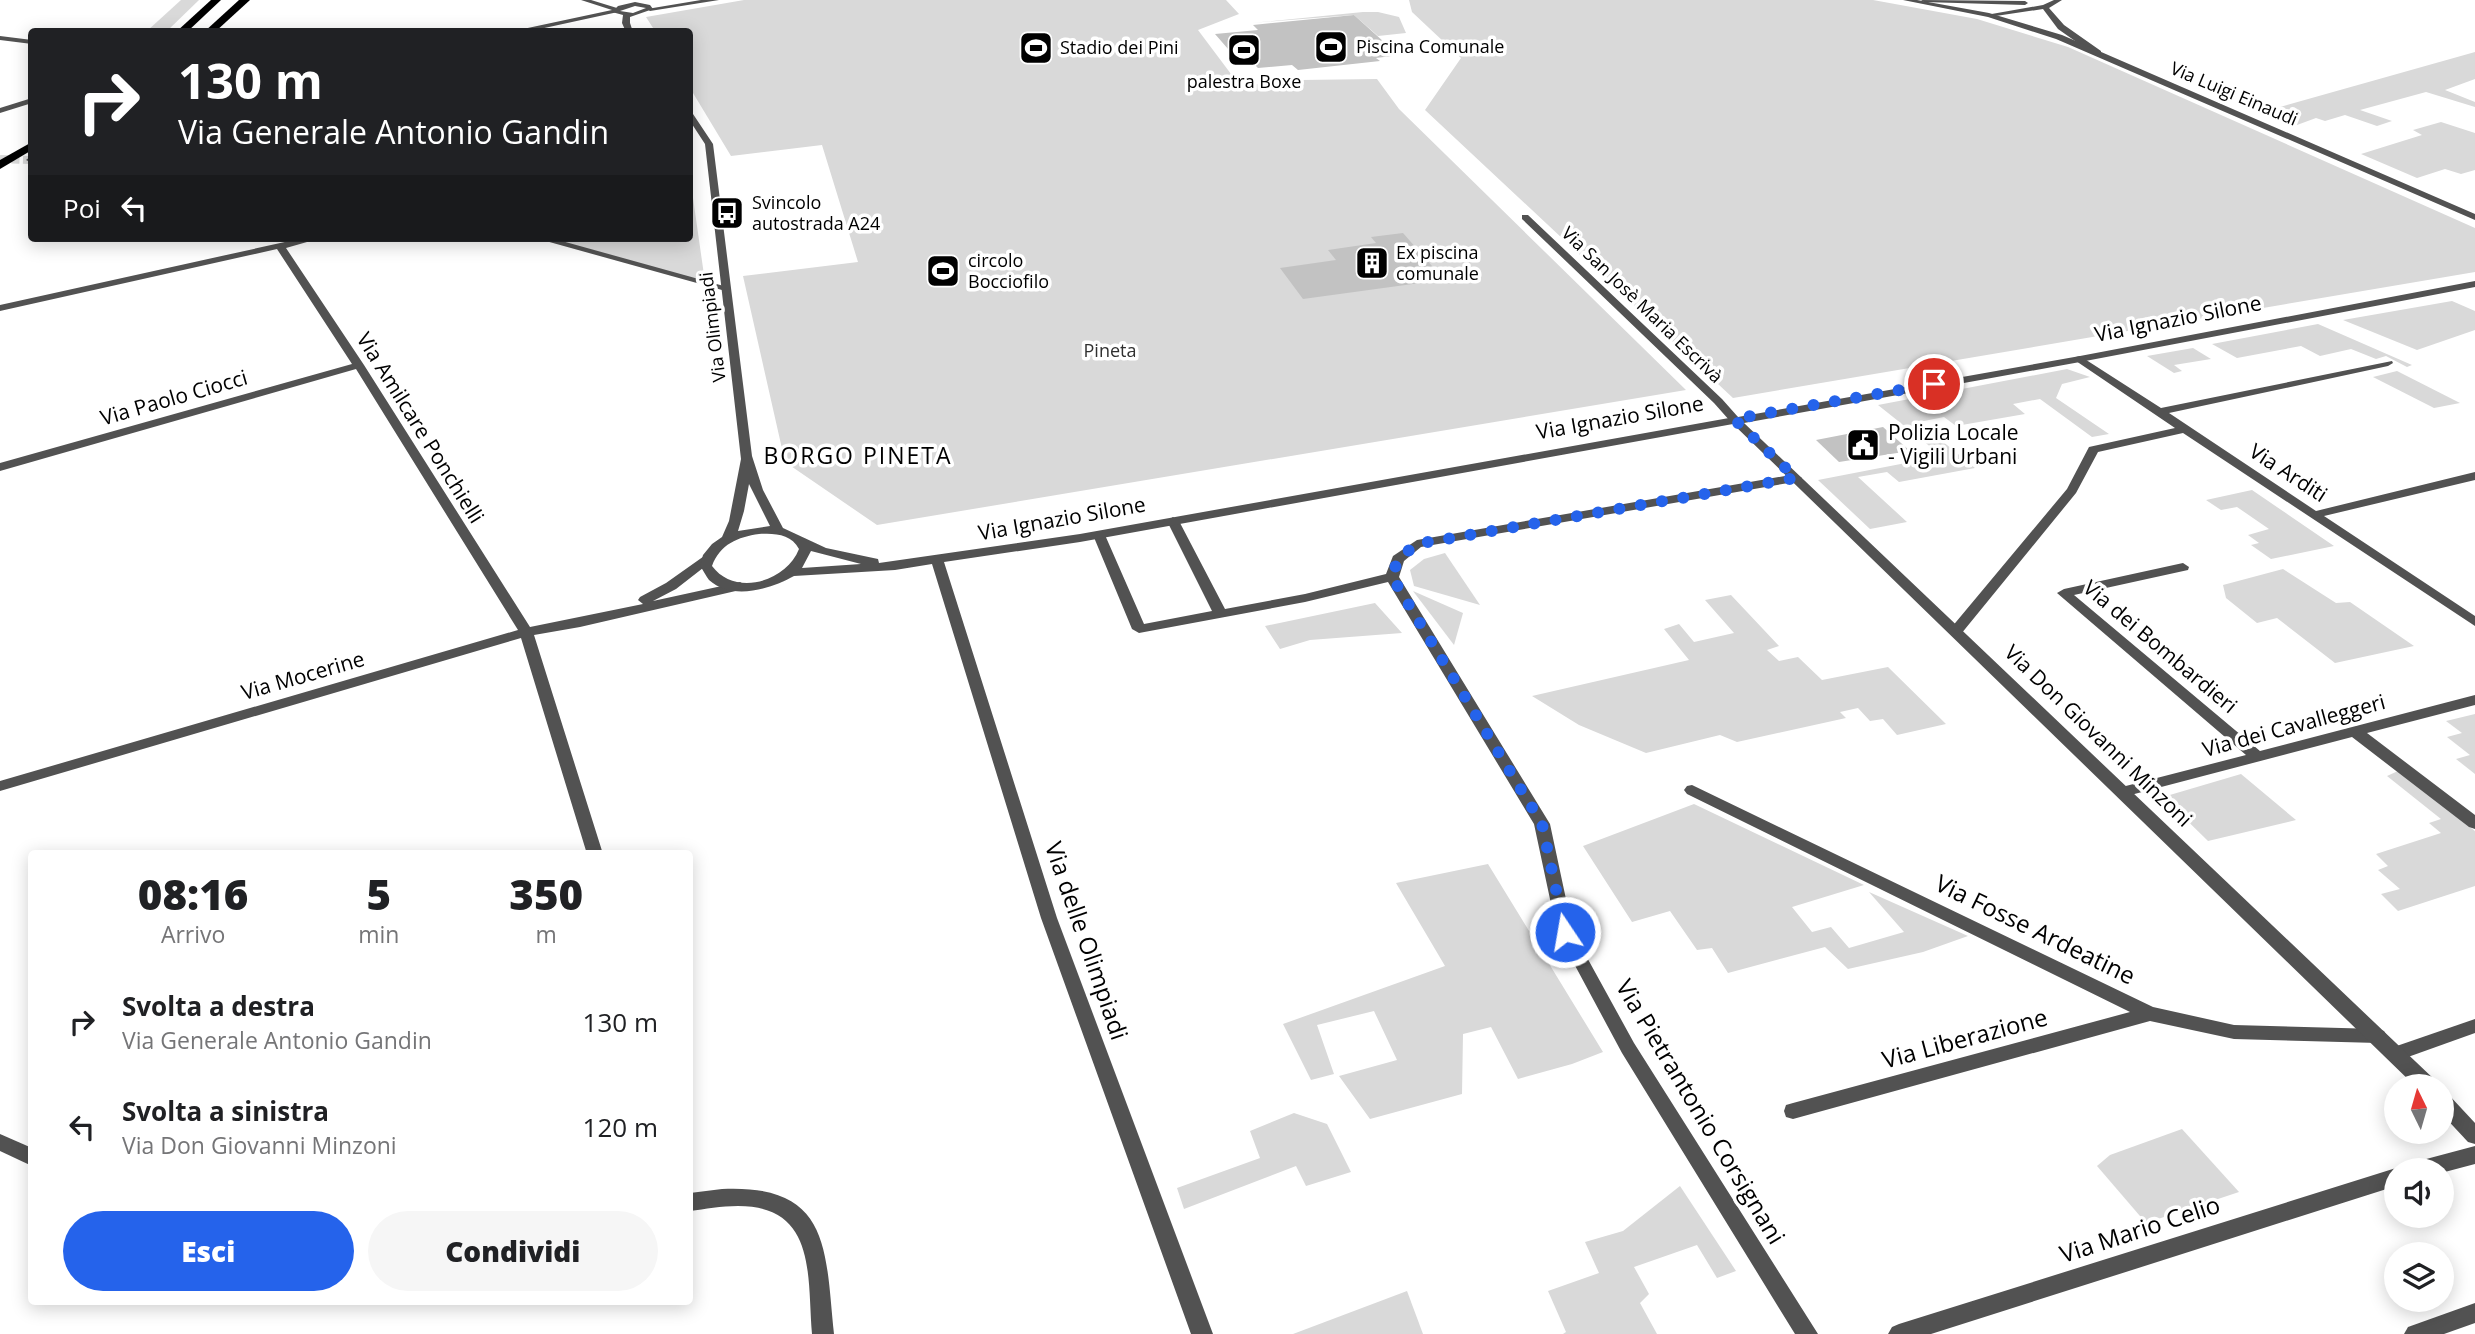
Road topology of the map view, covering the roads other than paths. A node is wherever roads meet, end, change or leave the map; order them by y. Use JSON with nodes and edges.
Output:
{"nodes":[{"id":1,"x":216,"y":0,"type":"edge"},
{"id":2,"x":233,"y":0,"type":"edge"},
{"id":3,"x":245,"y":0,"type":"edge"},
{"id":4,"x":584,"y":0,"type":"edge"},
{"id":5,"x":716,"y":0,"type":"edge"},
{"id":6,"x":1906,"y":0,"type":"edge"},
{"id":7,"x":1924,"y":0,"type":"edge"},
{"id":8,"x":2059,"y":0,"type":"edge"},
{"id":9,"x":629,"y":2,"type":"edge"},
{"id":10,"x":2025,"y":3,"type":"junction"},
{"id":11,"x":2047,"y":4,"type":"edge"},
{"id":12,"x":650,"y":9,"type":"junction"},
{"id":13,"x":616,"y":11,"type":"junction"},
{"id":14,"x":627,"y":15,"type":"junction"},
{"id":15,"x":1989,"y":15,"type":"junction"},
{"id":16,"x":185,"y":28,"type":"edge"},
{"id":17,"x":203,"y":28,"type":"edge"},
{"id":18,"x":214,"y":28,"type":"edge"},
{"id":19,"x":532,"y":28,"type":"edge"},
{"id":20,"x":628,"y":28,"type":"edge"},
{"id":21,"x":0,"y":38,"type":"edge"},
{"id":22,"x":28,"y":42,"type":"edge"},
{"id":23,"x":2098,"y":53,"type":"junction"},
{"id":24,"x":28,"y":101,"type":"edge"},
{"id":25,"x":0,"y":111,"type":"edge"},
{"id":26,"x":693,"y":120,"type":"edge"},
{"id":27,"x":28,"y":135,"type":"edge"},
{"id":28,"x":28,"y":148,"type":"edge"},
{"id":29,"x":0,"y":151,"type":"edge"},
{"id":30,"x":28,"y":158,"type":"edge"},
{"id":31,"x":0,"y":166,"type":"edge"},
{"id":32,"x":2475,"y":216,"type":"edge"},
{"id":33,"x":1525,"y":218,"type":"dead end"},
{"id":34,"x":298,"y":242,"type":"edge"},
{"id":35,"x":555,"y":242,"type":"edge"},
{"id":36,"x":281,"y":246,"type":"junction"},
{"id":37,"x":2475,"y":284,"type":"edge"},
{"id":38,"x":726,"y":288,"type":"junction"},
{"id":39,"x":0,"y":308,"type":"edge"},
{"id":40,"x":2080,"y":359,"type":"junction"},
{"id":41,"x":2388,"y":363,"type":"dead end"},
{"id":42,"x":359,"y":365,"type":"junction"},
{"id":43,"x":2159,"y":412,"type":"junction"},
{"id":44,"x":1734,"y":419,"type":"junction"},
{"id":45,"x":2185,"y":429,"type":"junction"},
{"id":46,"x":747,"y":456,"type":"junction"},
{"id":47,"x":0,"y":467,"type":"edge"},
{"id":48,"x":2475,"y":476,"type":"edge"},
{"id":49,"x":1796,"y":478,"type":"junction"},
{"id":50,"x":2317,"y":514,"type":"junction"},
{"id":51,"x":1173,"y":521,"type":"junction"},
{"id":52,"x":779,"y":531,"type":"junction"},
{"id":53,"x":1099,"y":535,"type":"junction"},
{"id":54,"x":727,"y":539,"type":"junction"},
{"id":55,"x":802,"y":542,"type":"junction"},
{"id":56,"x":707,"y":558,"type":"junction"},
{"id":57,"x":937,"y":560,"type":"junction"},
{"id":58,"x":895,"y":566,"type":"junction"},
{"id":59,"x":2183,"y":567,"type":"dead end"},
{"id":60,"x":792,"y":572,"type":"junction"},
{"id":61,"x":1392,"y":577,"type":"junction"},
{"id":62,"x":740,"y":586,"type":"junction"},
{"id":63,"x":619,"y":613,"type":"junction"},
{"id":64,"x":1220,"y":613,"type":"junction"},
{"id":65,"x":2475,"y":622,"type":"edge"},
{"id":66,"x":1956,"y":631,"type":"junction"},
{"id":67,"x":526,"y":632,"type":"junction"},
{"id":68,"x":2475,"y":700,"type":"edge"},
{"id":69,"x":2355,"y":732,"type":"junction"},
{"id":70,"x":2258,"y":757,"type":"junction"},
{"id":71,"x":0,"y":786,"type":"edge"},
{"id":72,"x":1692,"y":790,"type":"dead end"},
{"id":73,"x":2123,"y":792,"type":"junction"},
{"id":74,"x":2475,"y":823,"type":"edge"},
{"id":75,"x":594,"y":850,"type":"edge"},
{"id":76,"x":2150,"y":1014,"type":"junction"},
{"id":77,"x":2475,"y":1026,"type":"edge"},
{"id":78,"x":2378,"y":1036,"type":"junction"},
{"id":79,"x":2394,"y":1054,"type":"junction"},
{"id":80,"x":2415,"y":1074,"type":"edge"},
{"id":81,"x":1793,"y":1111,"type":"dead end"},
{"id":82,"x":2454,"y":1114,"type":"edge"},
{"id":83,"x":2475,"y":1136,"type":"edge"},
{"id":84,"x":0,"y":1142,"type":"edge"},
{"id":85,"x":2475,"y":1155,"type":"edge"},
{"id":86,"x":28,"y":1156,"type":"edge"},
{"id":87,"x":2454,"y":1161,"type":"edge"},
{"id":88,"x":2384,"y":1181,"type":"edge"},
{"id":89,"x":693,"y":1202,"type":"edge"},
{"id":90,"x":2475,"y":1313,"type":"edge"},
{"id":91,"x":823,"y":1334,"type":"edge"},
{"id":92,"x":1202,"y":1334,"type":"edge"},
{"id":93,"x":1807,"y":1334,"type":"edge"},
{"id":94,"x":1899,"y":1334,"type":"edge"},
{"id":95,"x":2415,"y":1334,"type":"edge"}],
"edges":[{"from":1,"to":16,"type":"highway"},
{"from":2,"to":17,"type":"highway"},
{"from":3,"to":18,"type":"highway"},
{"from":4,"to":13,"type":"street"},
{"from":5,"to":12,"type":"street"},
{"from":6,"to":15,"type":"street"},
{"from":7,"to":10,"type":"street"},
{"from":8,"to":11,"type":"street"},
{"from":9,"to":12,"type":"street"},
{"from":9,"to":13,"type":"street"},
{"from":10,"to":11,"type":"street"},
{"from":10,"to":15,"type":"street"},
{"from":11,"to":15,"type":"street"},
{"from":11,"to":23,"type":"street"},
{"from":12,"to":14,"type":"street"},
{"from":13,"to":14,"type":"street"},
{"from":13,"to":19,"type":"street"},
{"from":14,"to":20,"type":"street"},
{"from":15,"to":23,"type":"street","name":"Via Luigi Einaudi"},
{"from":21,"to":22,"type":"street"},
{"from":23,"to":32,"type":"street","name":"Via Luigi Einaudi"},
{"from":24,"to":25,"type":"street"},
{"from":26,"to":38,"type":"street","name":"Via Olimpiadi"},
{"from":27,"to":29,"type":"highway"},
{"from":28,"to":31,"type":"highway"},
{"from":30,"to":31,"type":"highway"},
{"from":33,"to":44,"type":"street","name":"Via San Josè Maria Escrivà"},
{"from":34,"to":36,"type":"street"},
{"from":35,"to":38,"type":"street"},
{"from":36,"to":39,"type":"street"},
{"from":36,"to":42,"type":"street","name":"Via Amilcare Ponchielli"},
{"from":37,"to":40,"type":"street","name":"Via Ignazio Silone"},
{"from":38,"to":46,"type":"street","name":"Via Olimpiadi"},
{"from":40,"to":43,"type":"street","name":"Via Arditi"},
{"from":40,"to":44,"type":"street","name":"Via Ignazio Silone"},
{"from":41,"to":43,"type":"street"},
{"from":42,"to":47,"type":"street","name":"Via Paolo Ciocci"},
{"from":42,"to":67,"type":"street","name":"Via Amilcare Ponchielli"},
{"from":43,"to":45,"type":"street","name":"Via Arditi"},
{"from":44,"to":49,"type":"street","name":"Via Don Giovanni Minzoni"},
{"from":44,"to":51,"type":"street","name":"Via Ignazio Silone"},
{"from":45,"to":50,"type":"street","name":"Via Arditi"},
{"from":45,"to":66,"type":"street"},
{"from":46,"to":52,"type":"street","name":"Via Olimpiadi"},
{"from":46,"to":54,"type":"street","name":"Via Olimpiadi"},
{"from":48,"to":50,"type":"street"},
{"from":49,"to":61,"type":"street"},
{"from":49,"to":66,"type":"street","name":"Via Don Giovanni Minzoni"},
{"from":50,"to":65,"type":"street","name":"Via Arditi"},
{"from":51,"to":53,"type":"street","name":"Via Ignazio Silone"},
{"from":51,"to":64,"type":"street"},
{"from":52,"to":54,"type":"street"},
{"from":52,"to":55,"type":"street","name":"Via Ignazio Silone"},
{"from":53,"to":57,"type":"street","name":"Via Ignazio Silone"},
{"from":53,"to":64,"type":"street"},
{"from":54,"to":56,"type":"street","name":"Via Mocerine"},
{"from":55,"to":58,"type":"street","name":"Via Ignazio Silone"},
{"from":55,"to":60,"type":"street"},
{"from":56,"to":62,"type":"street"},
{"from":56,"to":63,"type":"street","name":"Via Mocerine"},
{"from":57,"to":58,"type":"street","name":"Via Ignazio Silone"},
{"from":57,"to":92,"type":"street","name":"Via delle Olimpiadi"},
{"from":58,"to":60,"type":"street","name":"Via Ignazio Silone"},
{"from":59,"to":70,"type":"street","name":"Via dei Bombardieri"},
{"from":60,"to":62,"type":"street","name":"Via Ignazio Silone"},
{"from":61,"to":64,"type":"street"},
{"from":61,"to":93,"type":"street","name":"Via Pietrantonio Corsignani"},
{"from":62,"to":63,"type":"street","name":"Via Mocerine"},
{"from":63,"to":67,"type":"street","name":"Via Mocerine"},
{"from":66,"to":73,"type":"street","name":"Via Don Giovanni Minzoni"},
{"from":67,"to":71,"type":"street","name":"Via Mocerine"},
{"from":67,"to":75,"type":"street","name":"Via Amilcare Ponchielli"},
{"from":68,"to":69,"type":"street","name":"Via dei Cavalleggeri"},
{"from":69,"to":70,"type":"street","name":"Via dei Cavalleggeri"},
{"from":69,"to":74,"type":"street"},
{"from":70,"to":73,"type":"street","name":"Via dei Cavalleggeri"},
{"from":72,"to":76,"type":"street","name":"Via Fosse Ardeatine"},
{"from":73,"to":78,"type":"street","name":"Via Don Giovanni Minzoni"},
{"from":76,"to":78,"type":"street","name":"Via Fosse Ardeatine"},
{"from":76,"to":81,"type":"street","name":"Via Liberazione"},
{"from":77,"to":79,"type":"street"},
{"from":78,"to":79,"type":"street","name":"Via Don Giovanni Minzoni"},
{"from":79,"to":80,"type":"street","name":"Via Don Giovanni Minzoni"},
{"from":82,"to":83,"type":"street"},
{"from":84,"to":86,"type":"street"},
{"from":85,"to":87,"type":"street"},
{"from":88,"to":94,"type":"street","name":"Via Mario Celio"},
{"from":89,"to":91,"type":"street"},
{"from":90,"to":95,"type":"street"}]}
